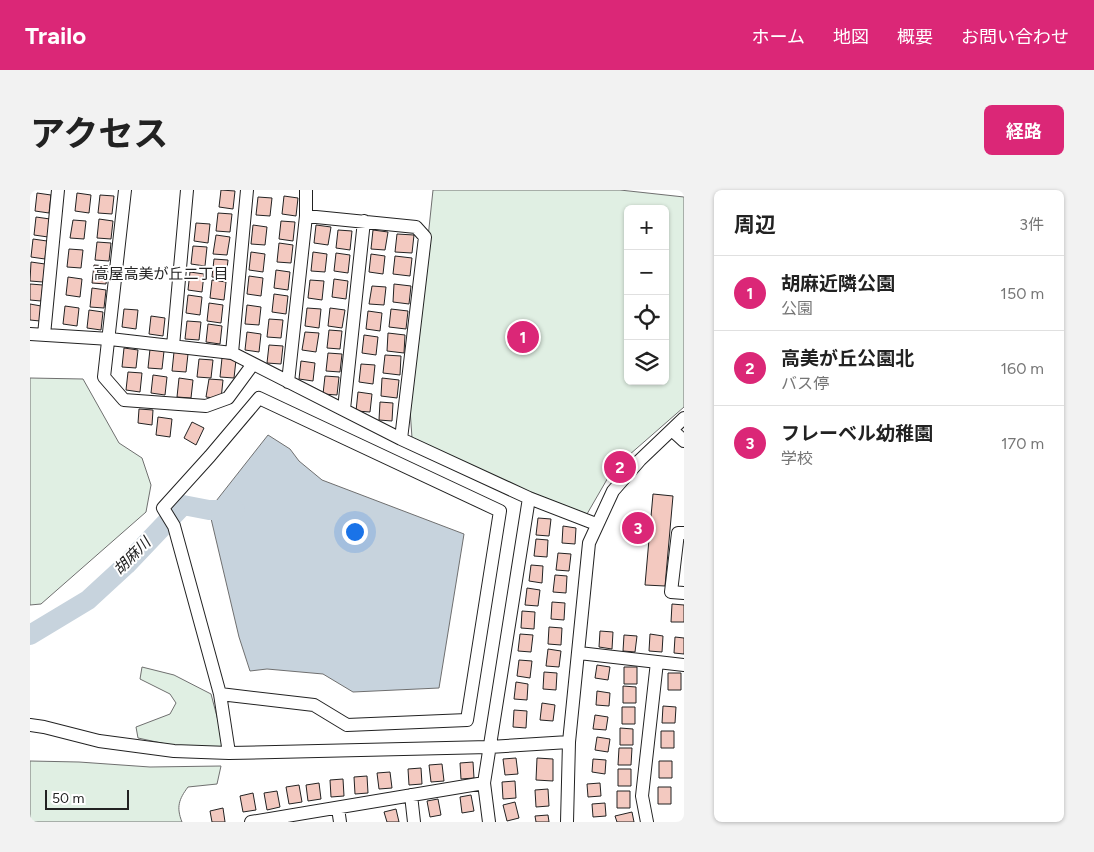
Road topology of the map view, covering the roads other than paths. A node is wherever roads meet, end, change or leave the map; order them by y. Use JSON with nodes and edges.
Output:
{"nodes":[{"id":1,"x":58,"y":190,"type":"edge"},
{"id":2,"x":125,"y":190,"type":"edge"},
{"id":3,"x":187,"y":190,"type":"edge"},
{"id":4,"x":247,"y":190,"type":"edge"},
{"id":5,"x":300,"y":190,"type":"edge"},
{"id":6,"x":306,"y":190,"type":"edge"},
{"id":7,"x":306,"y":216,"type":"junction"},
{"id":8,"x":364,"y":221,"type":"junction"},
{"id":9,"x":30,"y":334,"type":"edge"},
{"id":10,"x":44,"y":335,"type":"junction"},
{"id":11,"x":110,"y":340,"type":"junction"},
{"id":12,"x":173,"y":346,"type":"junction"},
{"id":13,"x":232,"y":353,"type":"junction"},
{"id":14,"x":253,"y":364,"type":"junction"},
{"id":15,"x":288,"y":382,"type":"junction"},
{"id":16,"x":344,"y":409,"type":"junction"},
{"id":17,"x":684,"y":418,"type":"edge"},
{"id":18,"x":672,"y":430,"type":"junction"},
{"id":19,"x":401,"y":439,"type":"junction"},
{"id":20,"x":684,"y":442,"type":"edge"},
{"id":21,"x":529,"y":498,"type":"junction"},
{"id":22,"x":596,"y":524,"type":"junction"},
{"id":23,"x":684,"y":534,"type":"edge"},
{"id":24,"x":684,"y":593,"type":"edge"},
{"id":25,"x":579,"y":653,"type":"junction"},
{"id":26,"x":657,"y":662,"type":"junction"},
{"id":27,"x":684,"y":665,"type":"edge"},
{"id":28,"x":220,"y":694,"type":"junction"},
{"id":29,"x":30,"y":725,"type":"edge"},
{"id":30,"x":569,"y":742,"type":"junction"},
{"id":31,"x":489,"y":747,"type":"junction"},
{"id":32,"x":229,"y":753,"type":"junction"},
{"id":33,"x":484,"y":783,"type":"junction"},
{"id":34,"x":410,"y":796,"type":"junction"},
{"id":35,"x":338,"y":808,"type":"junction"},
{"id":36,"x":251,"y":822,"type":"edge"},
{"id":37,"x":340,"y":822,"type":"edge"},
{"id":38,"x":414,"y":822,"type":"edge"},
{"id":39,"x":489,"y":822,"type":"edge"},
{"id":40,"x":567,"y":822,"type":"edge"},
{"id":41,"x":647,"y":822,"type":"edge"}],
"edges":[{"from":1,"to":10,"type":"street"},
{"from":2,"to":11,"type":"street"},
{"from":3,"to":12,"type":"street"},
{"from":4,"to":13,"type":"street"},
{"from":5,"to":6,"type":"street"},
{"from":6,"to":7,"type":"street"},
{"from":7,"to":8,"type":"street"},
{"from":7,"to":15,"type":"street"},
{"from":8,"to":16,"type":"street"},
{"from":8,"to":19,"type":"street"},
{"from":9,"to":10,"type":"street"},
{"from":10,"to":11,"type":"street"},
{"from":11,"to":12,"type":"street"},
{"from":11,"to":14,"type":"street"},
{"from":12,"to":13,"type":"street"},
{"from":13,"to":14,"type":"street"},
{"from":14,"to":15,"type":"street"},
{"from":15,"to":16,"type":"street"},
{"from":16,"to":19,"type":"street"},
{"from":17,"to":18,"type":"street"},
{"from":18,"to":20,"type":"street"},
{"from":18,"to":22,"type":"street"},
{"from":19,"to":21,"type":"street"},
{"from":21,"to":22,"type":"street"},
{"from":21,"to":31,"type":"street"},
{"from":22,"to":25,"type":"street"},
{"from":23,"to":24,"type":"street"},
{"from":25,"to":26,"type":"street"},
{"from":25,"to":30,"type":"street"},
{"from":26,"to":27,"type":"street"},
{"from":26,"to":41,"type":"street"},
{"from":28,"to":28,"type":"street"},
{"from":28,"to":32,"type":"street"},
{"from":29,"to":32,"type":"street"},
{"from":30,"to":31,"type":"street"},
{"from":30,"to":40,"type":"street"},
{"from":31,"to":32,"type":"street"},
{"from":31,"to":33,"type":"street"},
{"from":33,"to":34,"type":"street"},
{"from":33,"to":39,"type":"street"},
{"from":34,"to":35,"type":"street"},
{"from":34,"to":38,"type":"street"},
{"from":35,"to":36,"type":"street"},
{"from":35,"to":37,"type":"street"}]}
